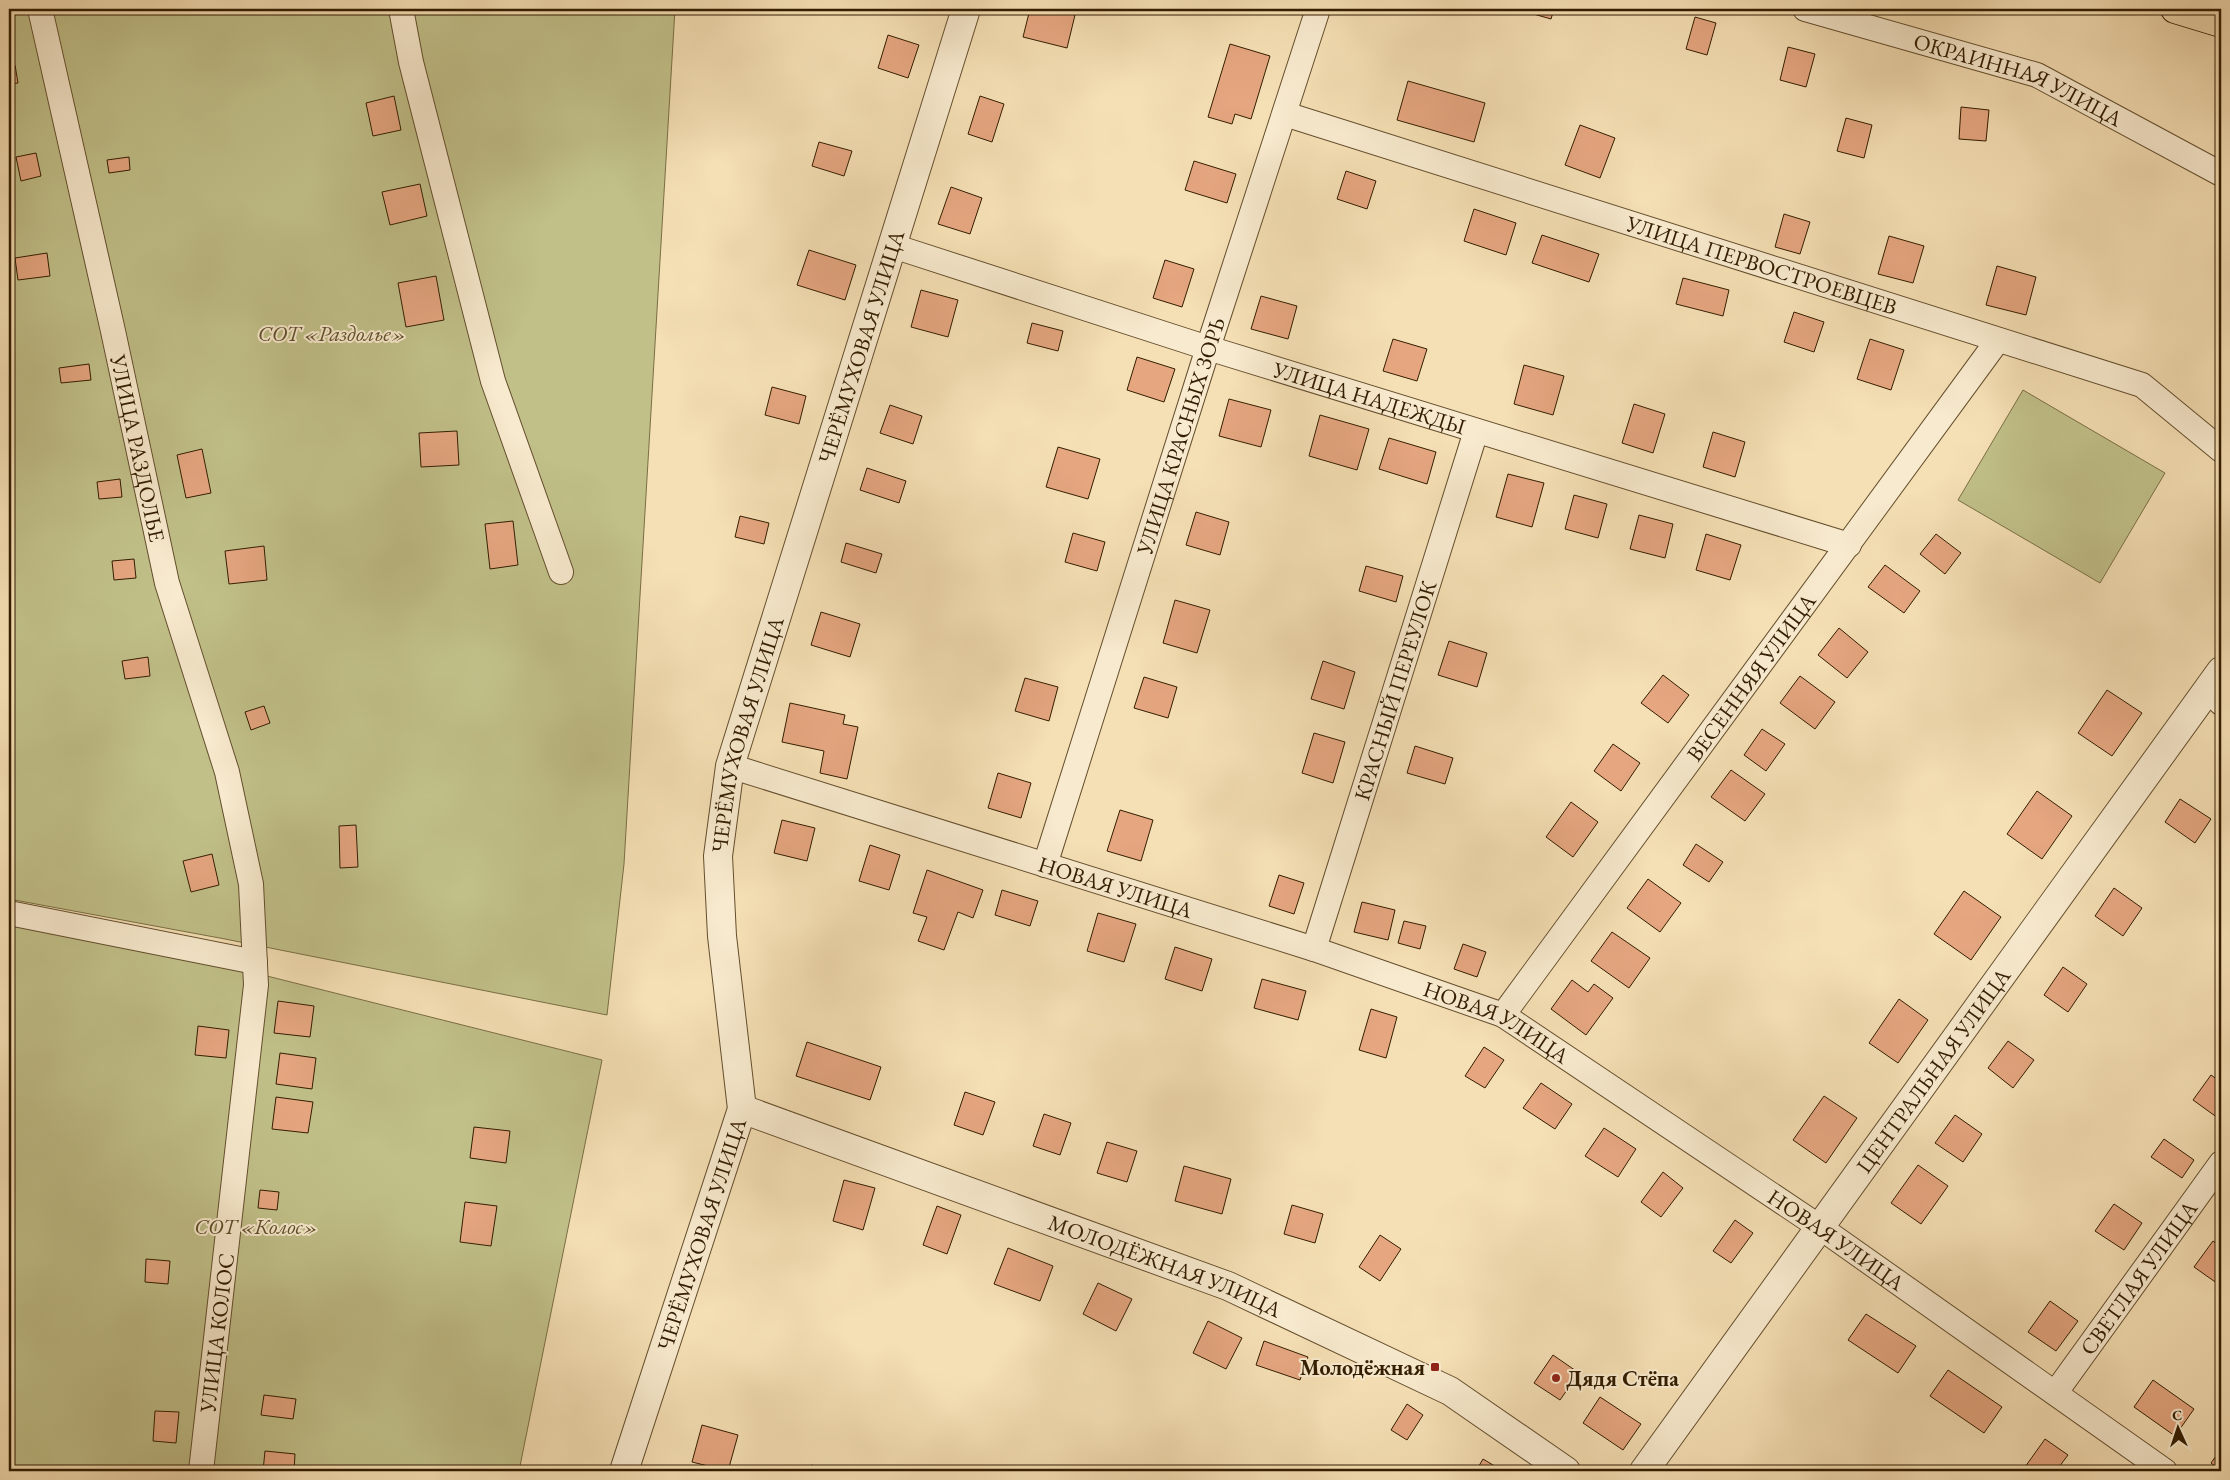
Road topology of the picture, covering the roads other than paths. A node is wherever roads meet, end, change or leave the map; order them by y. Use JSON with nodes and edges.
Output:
{"nodes":[{"id":1,"x":40,"y":9,"type":"edge"},
{"id":2,"x":401,"y":9,"type":"edge"},
{"id":3,"x":966,"y":9,"type":"edge"},
{"id":4,"x":1318,"y":9,"type":"edge"},
{"id":5,"x":1805,"y":9,"type":"edge"},
{"id":6,"x":2175,"y":9,"type":"edge"},
{"id":7,"x":2221,"y":23,"type":"edge"},
{"id":8,"x":1285,"y":114,"type":"junction"},
{"id":9,"x":2221,"y":174,"type":"edge"},
{"id":10,"x":893,"y":246,"type":"junction"},
{"id":11,"x":1998,"y":340,"type":"junction"},
{"id":12,"x":1208,"y":348,"type":"junction"},
{"id":13,"x":1476,"y":431,"type":"junction"},
{"id":14,"x":2221,"y":450,"type":"edge"},
{"id":15,"x":1849,"y":545,"type":"junction"},
{"id":16,"x":561,"y":572,"type":"dead end"},
{"id":17,"x":2217,"y":688,"type":"edge"},
{"id":18,"x":730,"y":766,"type":"junction"},
{"id":19,"x":1045,"y":865,"type":"junction"},
{"id":20,"x":9,"y":913,"type":"edge"},
{"id":21,"x":1314,"y":949,"type":"junction"},
{"id":22,"x":256,"y":974,"type":"junction"},
{"id":23,"x":1503,"y":1015,"type":"junction"},
{"id":24,"x":742,"y":1109,"type":"junction"},
{"id":25,"x":2221,"y":1163,"type":"edge"},
{"id":26,"x":1821,"y":1228,"type":"junction"},
{"id":27,"x":2056,"y":1392,"type":"junction"},
{"id":28,"x":201,"y":1471,"type":"edge"},
{"id":29,"x":624,"y":1471,"type":"edge"},
{"id":30,"x":1566,"y":1471,"type":"edge"},
{"id":31,"x":1644,"y":1471,"type":"edge"},
{"id":32,"x":2165,"y":1471,"type":"edge"}],
"edges":[{"from":1,"to":22,"type":"street","name":"УЛИЦА РАЗДОЛЬЕ"},
{"from":2,"to":16,"type":"street"},
{"from":3,"to":10,"type":"street","name":"ЧЕРЁМУХОВАЯ УЛИЦА"},
{"from":4,"to":8,"type":"street","name":"УЛИЦА КРАСНЫХ ЗОРЬ"},
{"from":5,"to":9,"type":"street","name":"ОКРАИННАЯ УЛИЦА"},
{"from":6,"to":7,"type":"main road"},
{"from":8,"to":11,"type":"street","name":"УЛИЦА ПЕРВОСТРОЕВЦЕВ"},
{"from":8,"to":12,"type":"street","name":"УЛИЦА КРАСНЫХ ЗОРЬ"},
{"from":10,"to":12,"type":"street","name":"УЛИЦА НАДЕЖДЫ"},
{"from":10,"to":18,"type":"street","name":"ЧЕРЁМУХОВАЯ УЛИЦА"},
{"from":11,"to":14,"type":"street","name":"УЛИЦА ПЕРВОСТРОЕВЦЕВ"},
{"from":11,"to":15,"type":"street","name":"ВЕСЕННЯЯ УЛИЦА"},
{"from":12,"to":13,"type":"street","name":"УЛИЦА НАДЕЖДЫ"},
{"from":12,"to":19,"type":"street","name":"УЛИЦА КРАСНЫХ ЗОРЬ"},
{"from":13,"to":15,"type":"street","name":"УЛИЦА НАДЕЖДЫ"},
{"from":13,"to":21,"type":"street","name":"КРАСНЫЙ ПЕРЕУЛОК"},
{"from":15,"to":23,"type":"street","name":"ВЕСЕННЯЯ УЛИЦА"},
{"from":17,"to":26,"type":"street","name":"ЦЕНТРАЛЬНАЯ УЛИЦА"},
{"from":18,"to":19,"type":"street","name":"НОВАЯ УЛИЦА"},
{"from":18,"to":24,"type":"street","name":"ЧЕРЁМУХОВАЯ УЛИЦА"},
{"from":19,"to":21,"type":"street","name":"НОВАЯ УЛИЦА"},
{"from":20,"to":22,"type":"street"},
{"from":21,"to":23,"type":"street","name":"НОВАЯ УЛИЦА"},
{"from":22,"to":28,"type":"street","name":"УЛИЦА КОЛОС"},
{"from":23,"to":26,"type":"street","name":"НОВАЯ УЛИЦА"},
{"from":24,"to":29,"type":"street","name":"ЧЕРЁМУХОВАЯ УЛИЦА"},
{"from":24,"to":30,"type":"street","name":"МОЛОДЁЖНАЯ УЛИЦА"},
{"from":25,"to":27,"type":"street","name":"СВЕТЛАЯ УЛИЦА"},
{"from":26,"to":27,"type":"street","name":"НОВАЯ УЛИЦА"},
{"from":26,"to":31,"type":"street","name":"ЦЕНТРАЛЬНАЯ УЛИЦА"},
{"from":27,"to":32,"type":"street","name":"НОВАЯ УЛИЦА"}]}
